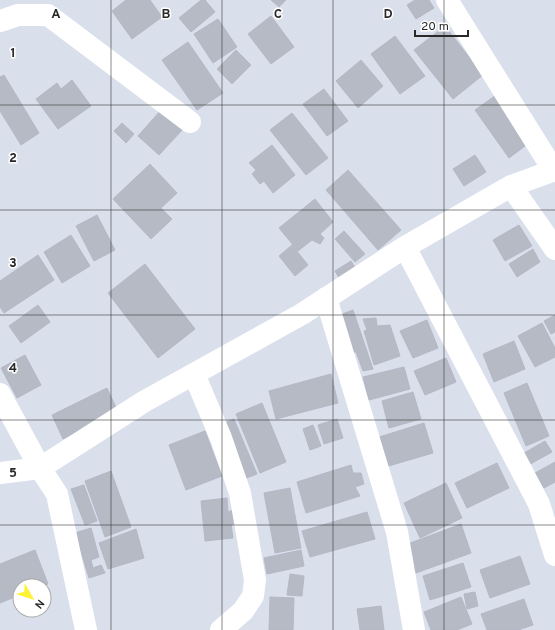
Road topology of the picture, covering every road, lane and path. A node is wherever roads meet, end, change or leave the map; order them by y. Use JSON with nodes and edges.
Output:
{"nodes":[{"id":1,"x":447,"y":0,"type":"edge"},
{"id":2,"x":0,"y":21,"type":"edge"},
{"id":3,"x":190,"y":122,"type":"dead end"},
{"id":4,"x":555,"y":171,"type":"edge"},
{"id":5,"x":511,"y":186,"type":"junction"},
{"id":6,"x":405,"y":247,"type":"junction"},
{"id":7,"x":555,"y":249,"type":"edge"},
{"id":8,"x":326,"y":298,"type":"junction"},
{"id":9,"x":194,"y":374,"type":"junction"},
{"id":10,"x":0,"y":394,"type":"edge"},
{"id":11,"x":40,"y":468,"type":"junction"},
{"id":12,"x":0,"y":474,"type":"edge"},
{"id":13,"x":555,"y":555,"type":"edge"},
{"id":14,"x":86,"y":630,"type":"edge"},
{"id":15,"x":221,"y":630,"type":"edge"},
{"id":16,"x":414,"y":630,"type":"edge"}],
"edges":[{"from":1,"to":4,"type":"street"},
{"from":2,"to":3,"type":"street"},
{"from":4,"to":5,"type":"street"},
{"from":5,"to":6,"type":"street"},
{"from":5,"to":7,"type":"street"},
{"from":6,"to":8,"type":"street"},
{"from":6,"to":13,"type":"street"},
{"from":8,"to":9,"type":"street"},
{"from":8,"to":16,"type":"street"},
{"from":9,"to":11,"type":"street"},
{"from":9,"to":15,"type":"street"},
{"from":10,"to":11,"type":"street"},
{"from":11,"to":12,"type":"street"},
{"from":11,"to":14,"type":"street"}]}
